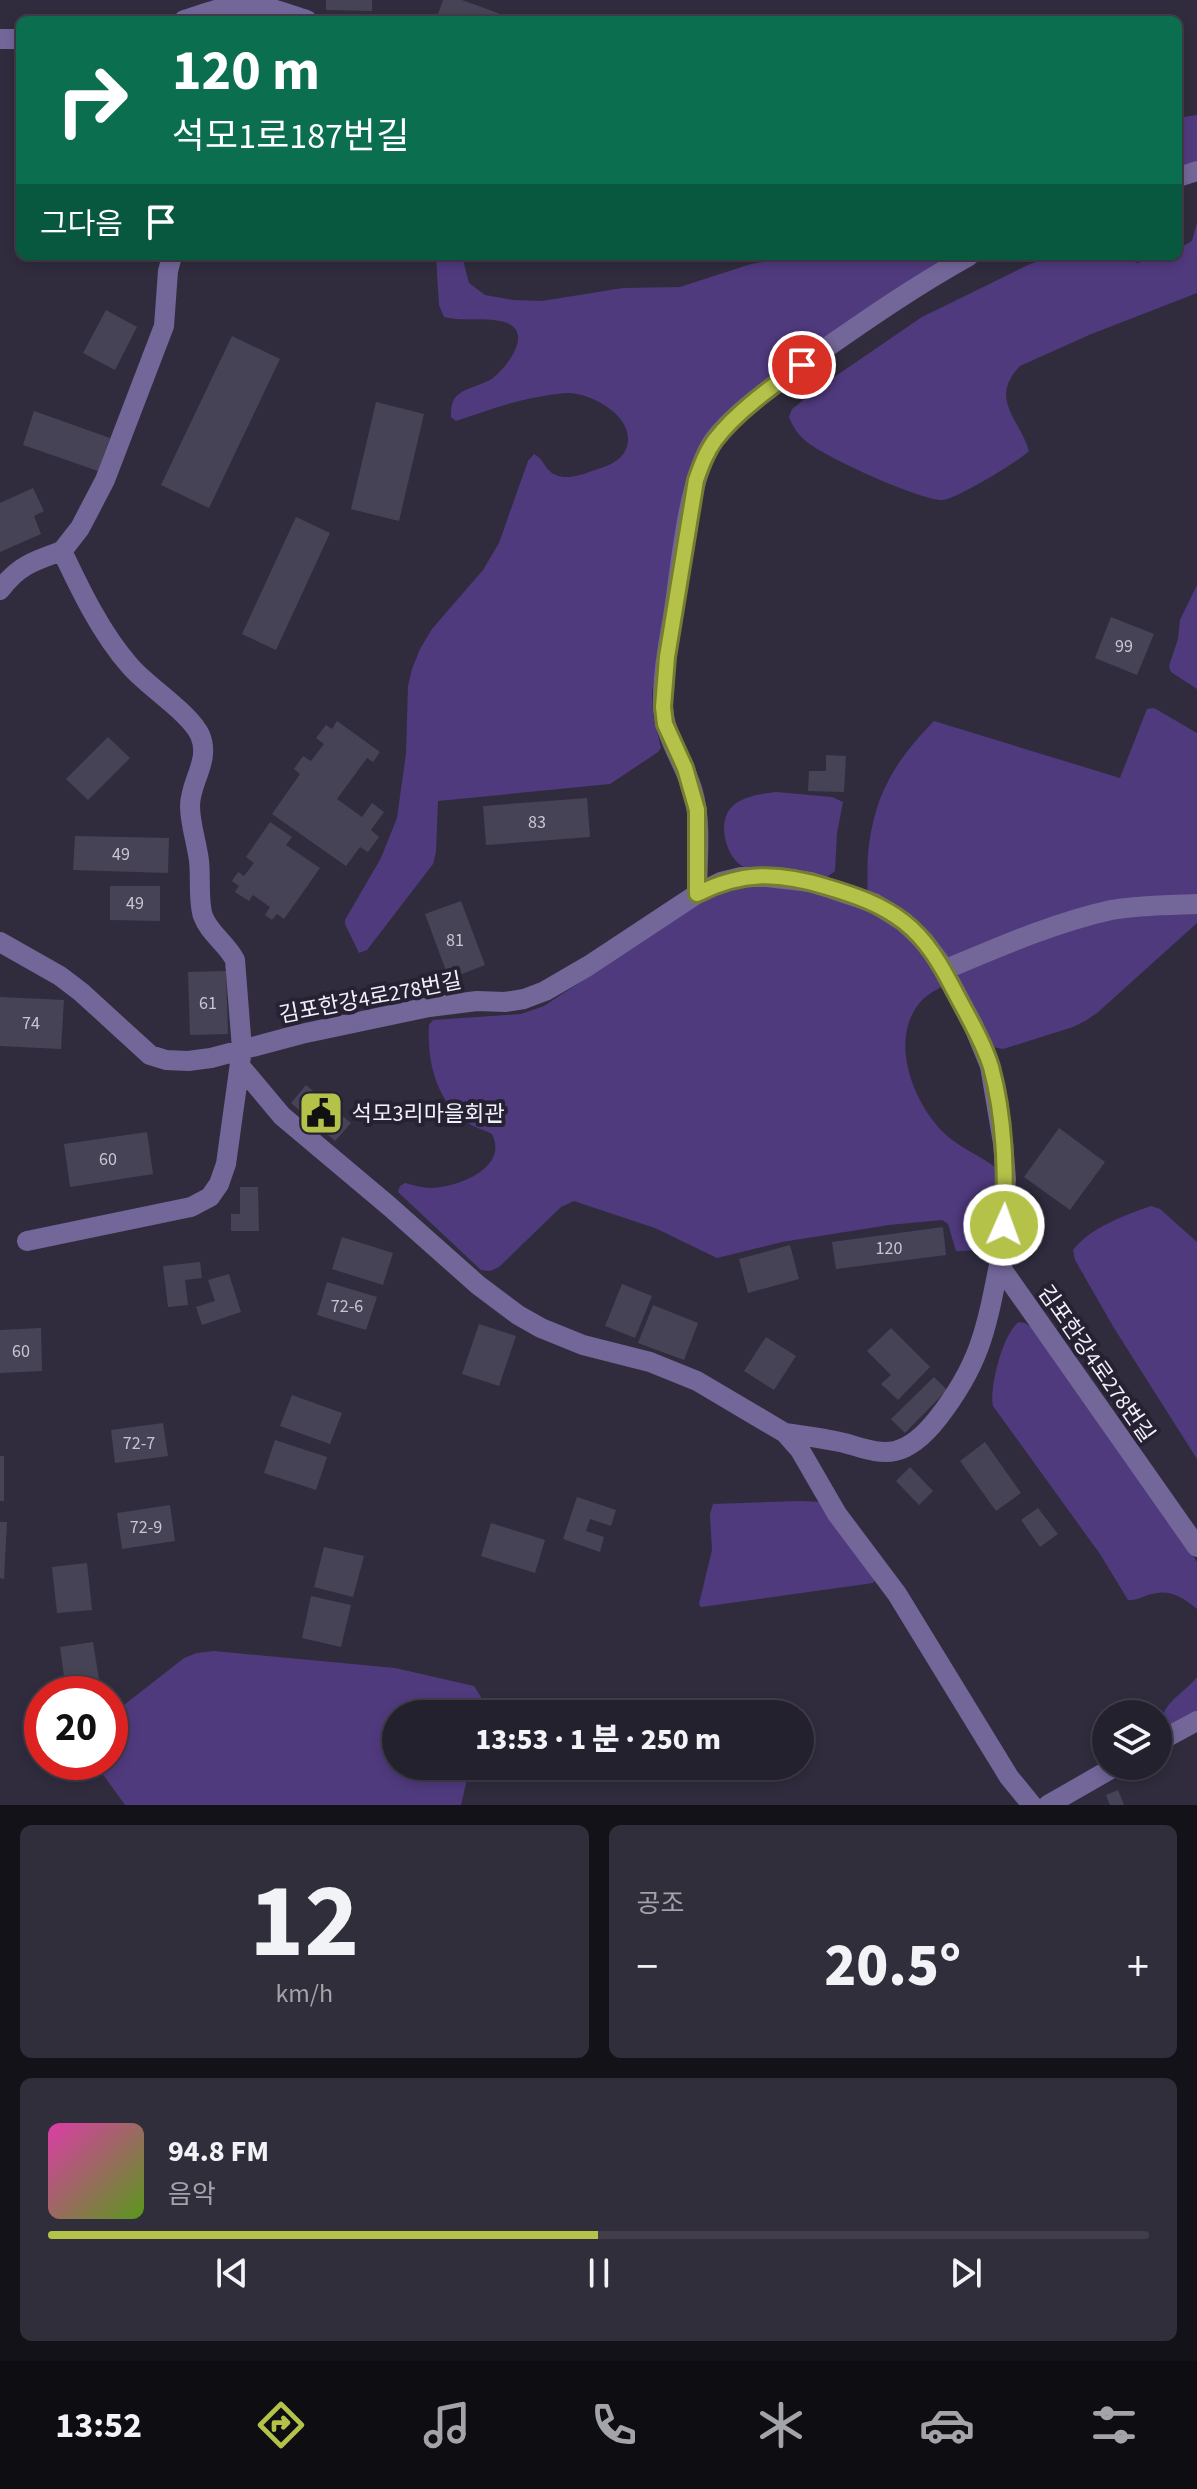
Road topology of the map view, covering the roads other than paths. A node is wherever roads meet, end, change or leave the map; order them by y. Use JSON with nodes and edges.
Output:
{"nodes":[{"id":1,"x":233,"y":9,"type":"edge"},
{"id":2,"x":202,"y":16,"type":"edge"},
{"id":3,"x":294,"y":16,"type":"edge"},
{"id":4,"x":171,"y":260,"type":"edge"},
{"id":5,"x":962,"y":260,"type":"edge"},
{"id":6,"x":62,"y":551,"type":"junction"},
{"id":7,"x":0,"y":590,"type":"edge"},
{"id":8,"x":697,"y":894,"type":"junction"},
{"id":9,"x":1197,"y":904,"type":"edge"},
{"id":10,"x":0,"y":942,"type":"edge"},
{"id":11,"x":944,"y":970,"type":"junction"},
{"id":12,"x":241,"y":1058,"type":"junction"},
{"id":13,"x":27,"y":1241,"type":"dead end"},
{"id":14,"x":999,"y":1265,"type":"junction"},
{"id":15,"x":785,"y":1433,"type":"junction"},
{"id":16,"x":1197,"y":1547,"type":"edge"},
{"id":17,"x":1197,"y":1721,"type":"edge"},
{"id":18,"x":1172,"y":1734,"type":"edge"},
{"id":19,"x":1092,"y":1780,"type":"edge"},
{"id":20,"x":1032,"y":1805,"type":"edge"},
{"id":21,"x":1048,"y":1805,"type":"edge"}],
"edges":[{"from":1,"to":2,"type":"lane"},
{"from":1,"to":3,"type":"lane"},
{"from":4,"to":6,"type":"lane"},
{"from":5,"to":8,"type":"lane"},
{"from":6,"to":7,"type":"lane"},
{"from":6,"to":12,"type":"lane"},
{"from":8,"to":11,"type":"lane","name":"김포한강4로278번길"},
{"from":8,"to":12,"type":"lane","name":"김포한강4로278번길"},
{"from":9,"to":11,"type":"lane"},
{"from":10,"to":12,"type":"lane","name":"김포한강4로278번길"},
{"from":11,"to":14,"type":"lane","name":"김포한강4로278번길"},
{"from":12,"to":13,"type":"lane"},
{"from":12,"to":15,"type":"lane"},
{"from":14,"to":15,"type":"lane"},
{"from":14,"to":16,"type":"lane","name":"김포한강4로278번길"},
{"from":15,"to":20,"type":"lane"},
{"from":17,"to":18,"type":"lane"},
{"from":19,"to":21,"type":"lane"}]}
